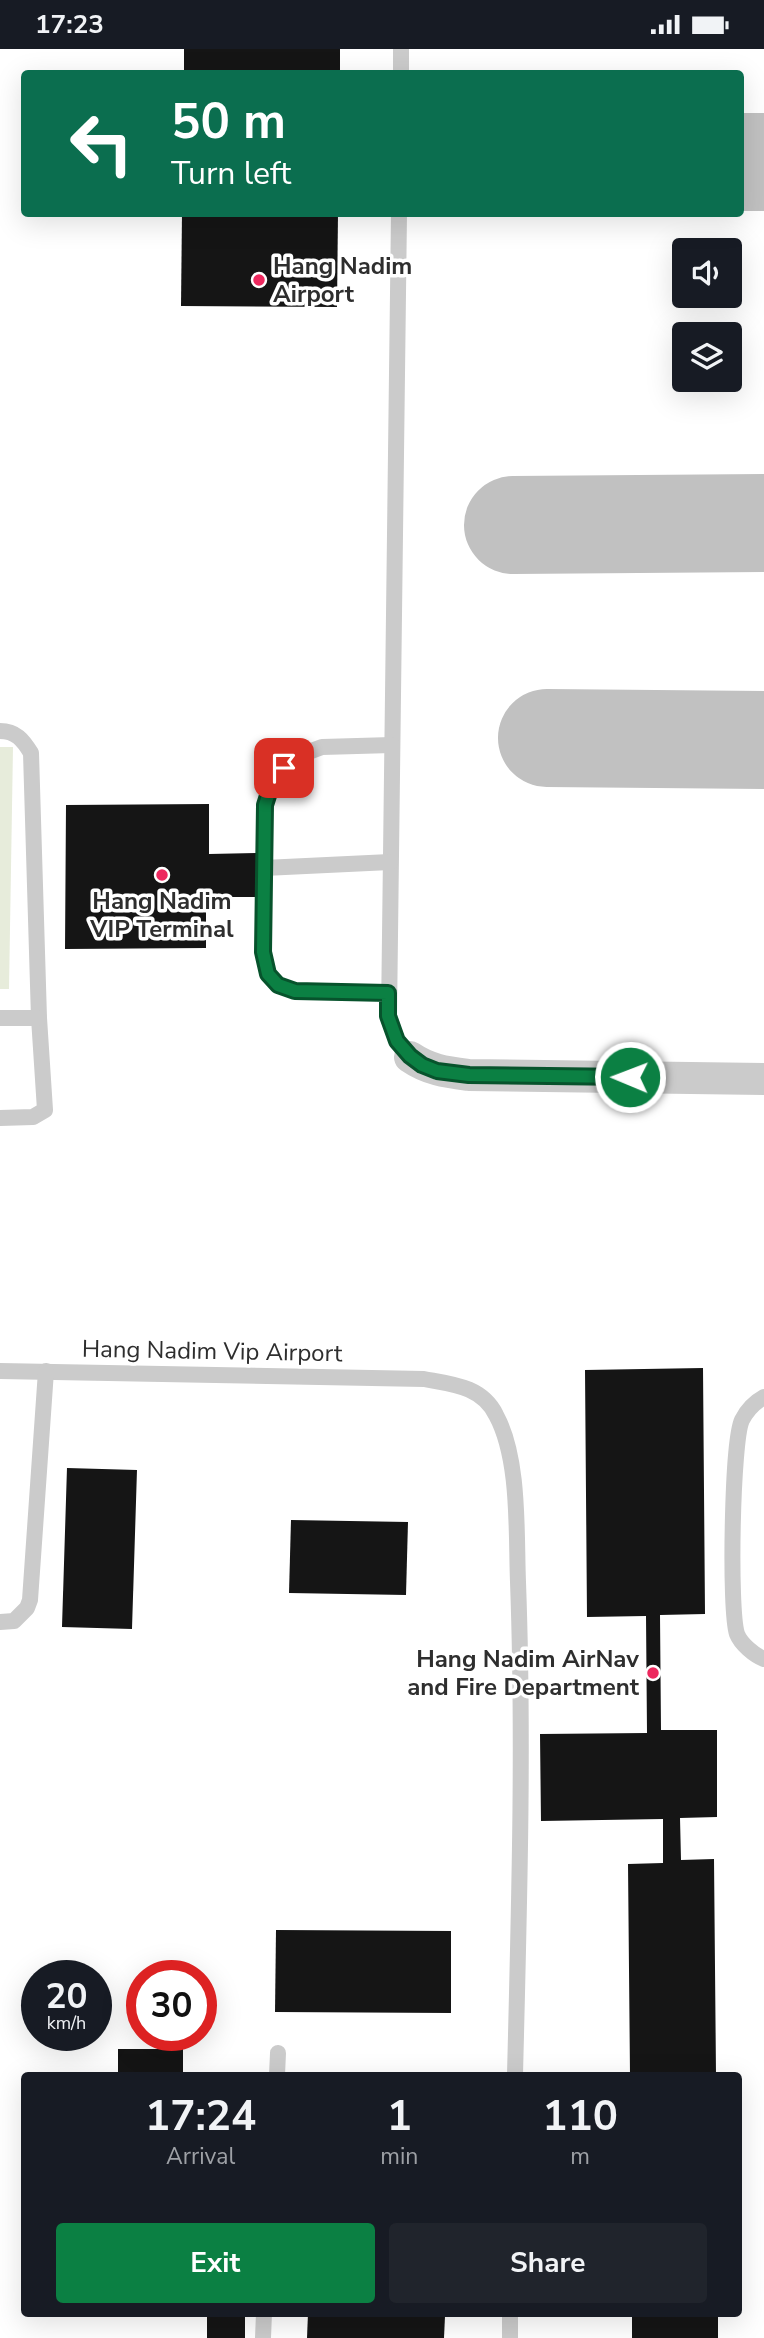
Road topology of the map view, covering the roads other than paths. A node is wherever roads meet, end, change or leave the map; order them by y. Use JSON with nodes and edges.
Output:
{"nodes":[{"id":1,"x":401,"y":49,"type":"edge"},
{"id":2,"x":401,"y":70,"type":"edge"},
{"id":3,"x":399,"y":217,"type":"edge"},
{"id":4,"x":0,"y":731,"type":"edge"},
{"id":5,"x":392,"y":745,"type":"junction"},
{"id":6,"x":390,"y":862,"type":"junction"},
{"id":7,"x":264,"y":868,"type":"junction"},
{"id":8,"x":388,"y":993,"type":"junction"},
{"id":9,"x":0,"y":1018,"type":"edge"},
{"id":10,"x":39,"y":1018,"type":"junction"},
{"id":11,"x":410,"y":1056,"type":"joint"},
{"id":12,"x":764,"y":1079,"type":"edge"},
{"id":13,"x":0,"y":1118,"type":"edge"},
{"id":14,"x":0,"y":1371,"type":"edge"},
{"id":15,"x":46,"y":1371,"type":"junction"},
{"id":16,"x":764,"y":1397,"type":"edge"},
{"id":17,"x":0,"y":1622,"type":"edge"},
{"id":18,"x":764,"y":1659,"type":"edge"},
{"id":19,"x":278,"y":2053,"type":"dead end"},
{"id":20,"x":277,"y":2072,"type":"edge"},
{"id":21,"x":515,"y":2072,"type":"edge"},
{"id":22,"x":264,"y":2317,"type":"edge"},
{"id":23,"x":510,"y":2317,"type":"edge"},
{"id":24,"x":263,"y":2338,"type":"edge"},
{"id":25,"x":510,"y":2338,"type":"edge"}],
"edges":[{"from":1,"to":2,"type":"lane"},
{"from":3,"to":5,"type":"lane"},
{"from":4,"to":10,"type":"lane"},
{"from":5,"to":6,"type":"lane"},
{"from":5,"to":7,"type":"lane"},
{"from":6,"to":7,"type":"lane"},
{"from":6,"to":8,"type":"lane"},
{"from":7,"to":8,"type":"lane"},
{"from":8,"to":11,"type":"lane"},
{"from":9,"to":10,"type":"lane"},
{"from":10,"to":13,"type":"lane"},
{"from":11,"to":12,"type":"street"},
{"from":14,"to":15,"type":"lane","name":"Hang Nadim Vip Airport"},
{"from":15,"to":17,"type":"lane"},
{"from":15,"to":21,"type":"lane","name":"Hang Nadim Vip Airport"},
{"from":16,"to":18,"type":"lane"},
{"from":19,"to":20,"type":"lane"},
{"from":22,"to":24,"type":"lane"},
{"from":23,"to":25,"type":"lane"}]}
